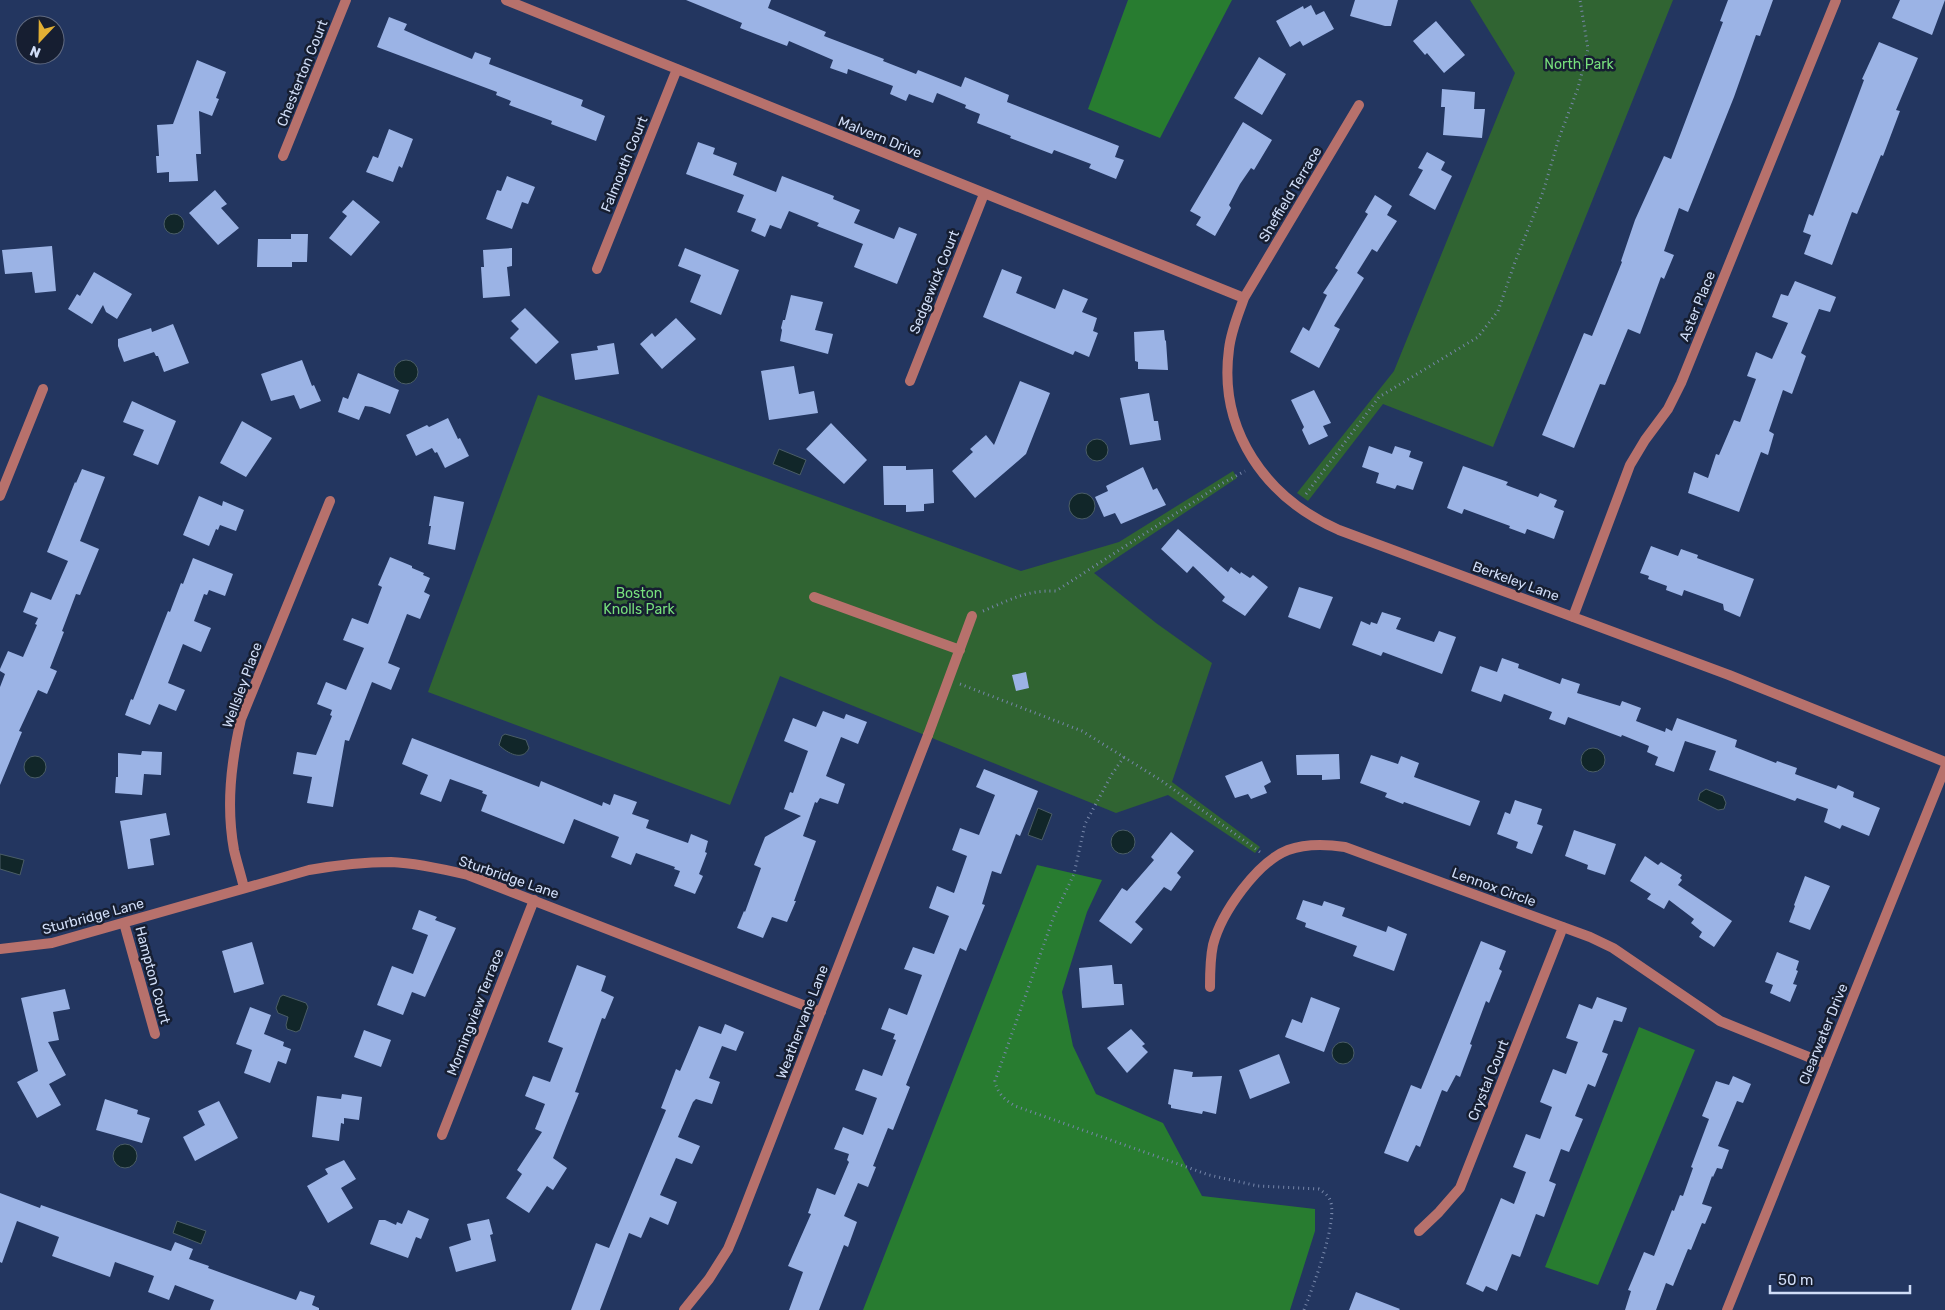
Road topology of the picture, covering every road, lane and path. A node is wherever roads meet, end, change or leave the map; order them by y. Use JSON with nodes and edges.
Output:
{"nodes":[{"id":1,"x":346,"y":0,"type":"edge"},
{"id":2,"x":506,"y":0,"type":"edge"},
{"id":3,"x":1580,"y":0,"type":"edge"},
{"id":4,"x":1836,"y":0,"type":"edge"},
{"id":5,"x":677,"y":70,"type":"junction"},
{"id":6,"x":1359,"y":105,"type":"dead end"},
{"id":7,"x":283,"y":156,"type":"dead end"},
{"id":8,"x":984,"y":194,"type":"junction"},
{"id":9,"x":596,"y":268,"type":"dead end"},
{"id":10,"x":1244,"y":298,"type":"junction"},
{"id":11,"x":910,"y":381,"type":"dead end"},
{"id":12,"x":43,"y":389,"type":"dead end"},
{"id":13,"x":1257,"y":465,"type":"junction"},
{"id":14,"x":0,"y":496,"type":"edge"},
{"id":15,"x":330,"y":501,"type":"dead end"},
{"id":16,"x":1296,"y":506,"type":"junction"},
{"id":17,"x":814,"y":596,"type":"dead end"},
{"id":18,"x":972,"y":616,"type":"joint"},
{"id":19,"x":1573,"y":617,"type":"junction"},
{"id":20,"x":960,"y":650,"type":"junction"},
{"id":21,"x":949,"y":680,"type":"junction"},
{"id":22,"x":1124,"y":757,"type":"junction"},
{"id":23,"x":1945,"y":762,"type":"edge"},
{"id":24,"x":1945,"y":768,"type":"edge"},
{"id":25,"x":1271,"y":859,"type":"junction"},
{"id":26,"x":244,"y":888,"type":"junction"},
{"id":27,"x":534,"y":900,"type":"junction"},
{"id":28,"x":124,"y":923,"type":"junction"},
{"id":29,"x":1564,"y":927,"type":"junction"},
{"id":30,"x":0,"y":948,"type":"edge"},
{"id":31,"x":1210,"y":987,"type":"dead end"},
{"id":32,"x":821,"y":1012,"type":"junction"},
{"id":33,"x":155,"y":1034,"type":"dead end"},
{"id":34,"x":1826,"y":1064,"type":"junction"},
{"id":35,"x":442,"y":1135,"type":"dead end"},
{"id":36,"x":1419,"y":1231,"type":"dead end"},
{"id":37,"x":684,"y":1310,"type":"edge"},
{"id":38,"x":1304,"y":1310,"type":"edge"},
{"id":39,"x":1727,"y":1310,"type":"edge"}],
"edges":[{"from":1,"to":7,"type":"street","name":"Chesterton Court"},
{"from":2,"to":5,"type":"street","name":"Malvern Drive"},
{"from":3,"to":16,"type":"path"},
{"from":4,"to":19,"type":"street","name":"Aster Place"},
{"from":5,"to":8,"type":"street","name":"Malvern Drive"},
{"from":5,"to":9,"type":"street","name":"Falmouth Court"},
{"from":6,"to":10,"type":"street","name":"Sheffield Terrace"},
{"from":8,"to":10,"type":"street","name":"Malvern Drive"},
{"from":8,"to":11,"type":"street","name":"Sedgewick Court"},
{"from":10,"to":13,"type":"street","name":"Berkeley Lane"},
{"from":12,"to":14,"type":"street"},
{"from":13,"to":16,"type":"street","name":"Berkeley Lane"},
{"from":13,"to":18,"type":"path"},
{"from":15,"to":26,"type":"street","name":"Wellsley Place"},
{"from":16,"to":19,"type":"street","name":"Berkeley Lane"},
{"from":17,"to":20,"type":"street"},
{"from":18,"to":20,"type":"street","name":"Weathervane Lane"},
{"from":19,"to":23,"type":"street","name":"Berkeley Lane"},
{"from":20,"to":21,"type":"street","name":"Weathervane Lane"},
{"from":21,"to":22,"type":"path"},
{"from":21,"to":32,"type":"street","name":"Weathervane Lane"},
{"from":22,"to":25,"type":"path"},
{"from":22,"to":38,"type":"path"},
{"from":24,"to":34,"type":"street","name":"Clearwater Drive"},
{"from":25,"to":29,"type":"street","name":"Lennox Circle"},
{"from":25,"to":31,"type":"street","name":"Lennox Circle"},
{"from":26,"to":27,"type":"street","name":"Sturbridge Lane"},
{"from":26,"to":28,"type":"street","name":"Sturbridge Lane"},
{"from":27,"to":32,"type":"street","name":"Sturbridge Lane"},
{"from":27,"to":35,"type":"street","name":"Morningview Terrace"},
{"from":28,"to":30,"type":"street","name":"Sturbridge Lane"},
{"from":28,"to":33,"type":"street","name":"Hampton Court"},
{"from":29,"to":34,"type":"street","name":"Lennox Circle"},
{"from":29,"to":36,"type":"street","name":"Crystal Court"},
{"from":32,"to":37,"type":"street","name":"Weathervane Lane"},
{"from":34,"to":39,"type":"street","name":"Clearwater Drive"}]}
